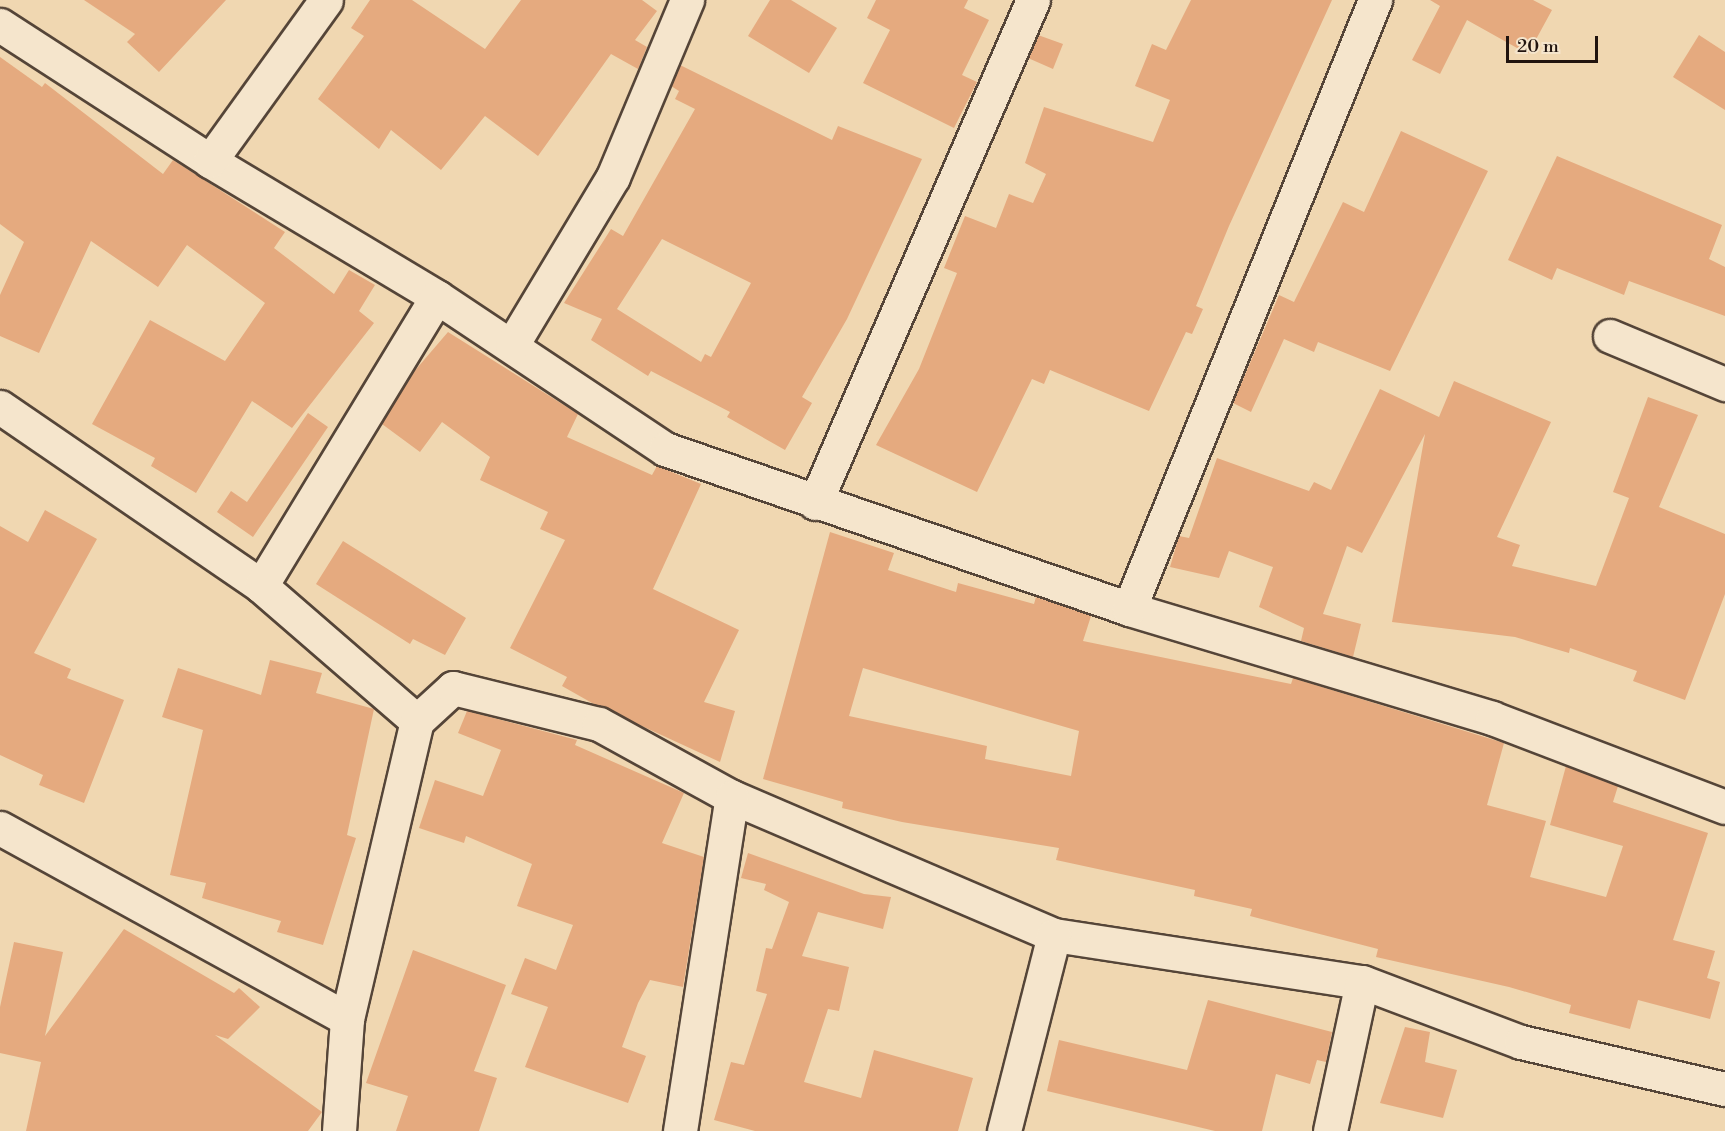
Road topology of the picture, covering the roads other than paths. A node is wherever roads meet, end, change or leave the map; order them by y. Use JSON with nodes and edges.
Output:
{"nodes":[{"id":1,"x":326,"y":0,"type":"edge"},
{"id":2,"x":687,"y":0,"type":"edge"},
{"id":3,"x":1033,"y":0,"type":"edge"},
{"id":4,"x":1375,"y":0,"type":"edge"},
{"id":5,"x":0,"y":25,"type":"edge"},
{"id":6,"x":210,"y":161,"type":"junction"},
{"id":7,"x":437,"y":297,"type":"junction"},
{"id":8,"x":1610,"y":336,"type":"dead end"},
{"id":9,"x":512,"y":345,"type":"junction"},
{"id":10,"x":1725,"y":384,"type":"edge"},
{"id":11,"x":0,"y":407,"type":"edge"},
{"id":12,"x":815,"y":502,"type":"junction"},
{"id":13,"x":261,"y":586,"type":"junction"},
{"id":14,"x":1129,"y":609,"type":"junction"},
{"id":15,"x":417,"y":721,"type":"junction"},
{"id":16,"x":732,"y":797,"type":"junction"},
{"id":17,"x":1725,"y":807,"type":"edge"},
{"id":18,"x":0,"y":828,"type":"edge"},
{"id":19,"x":1054,"y":935,"type":"junction"},
{"id":20,"x":1362,"y":982,"type":"junction"},
{"id":21,"x":346,"y":1019,"type":"junction"},
{"id":22,"x":1725,"y":1089,"type":"edge"},
{"id":23,"x":339,"y":1131,"type":"edge"},
{"id":24,"x":680,"y":1131,"type":"edge"},
{"id":25,"x":1004,"y":1131,"type":"edge"},
{"id":26,"x":1330,"y":1131,"type":"edge"}],
"edges":[{"from":1,"to":6,"type":"street"},
{"from":2,"to":9,"type":"street"},
{"from":3,"to":12,"type":"street"},
{"from":4,"to":14,"type":"street"},
{"from":5,"to":6,"type":"street"},
{"from":6,"to":7,"type":"street"},
{"from":7,"to":9,"type":"street"},
{"from":7,"to":13,"type":"street"},
{"from":8,"to":10,"type":"street"},
{"from":9,"to":12,"type":"street"},
{"from":11,"to":13,"type":"street"},
{"from":12,"to":14,"type":"street"},
{"from":13,"to":15,"type":"street"},
{"from":14,"to":17,"type":"street"},
{"from":15,"to":16,"type":"street"},
{"from":15,"to":21,"type":"street"},
{"from":16,"to":19,"type":"street"},
{"from":16,"to":24,"type":"street"},
{"from":18,"to":21,"type":"street"},
{"from":19,"to":20,"type":"street"},
{"from":19,"to":25,"type":"street"},
{"from":20,"to":22,"type":"street"},
{"from":20,"to":26,"type":"street"},
{"from":21,"to":23,"type":"street"}]}
